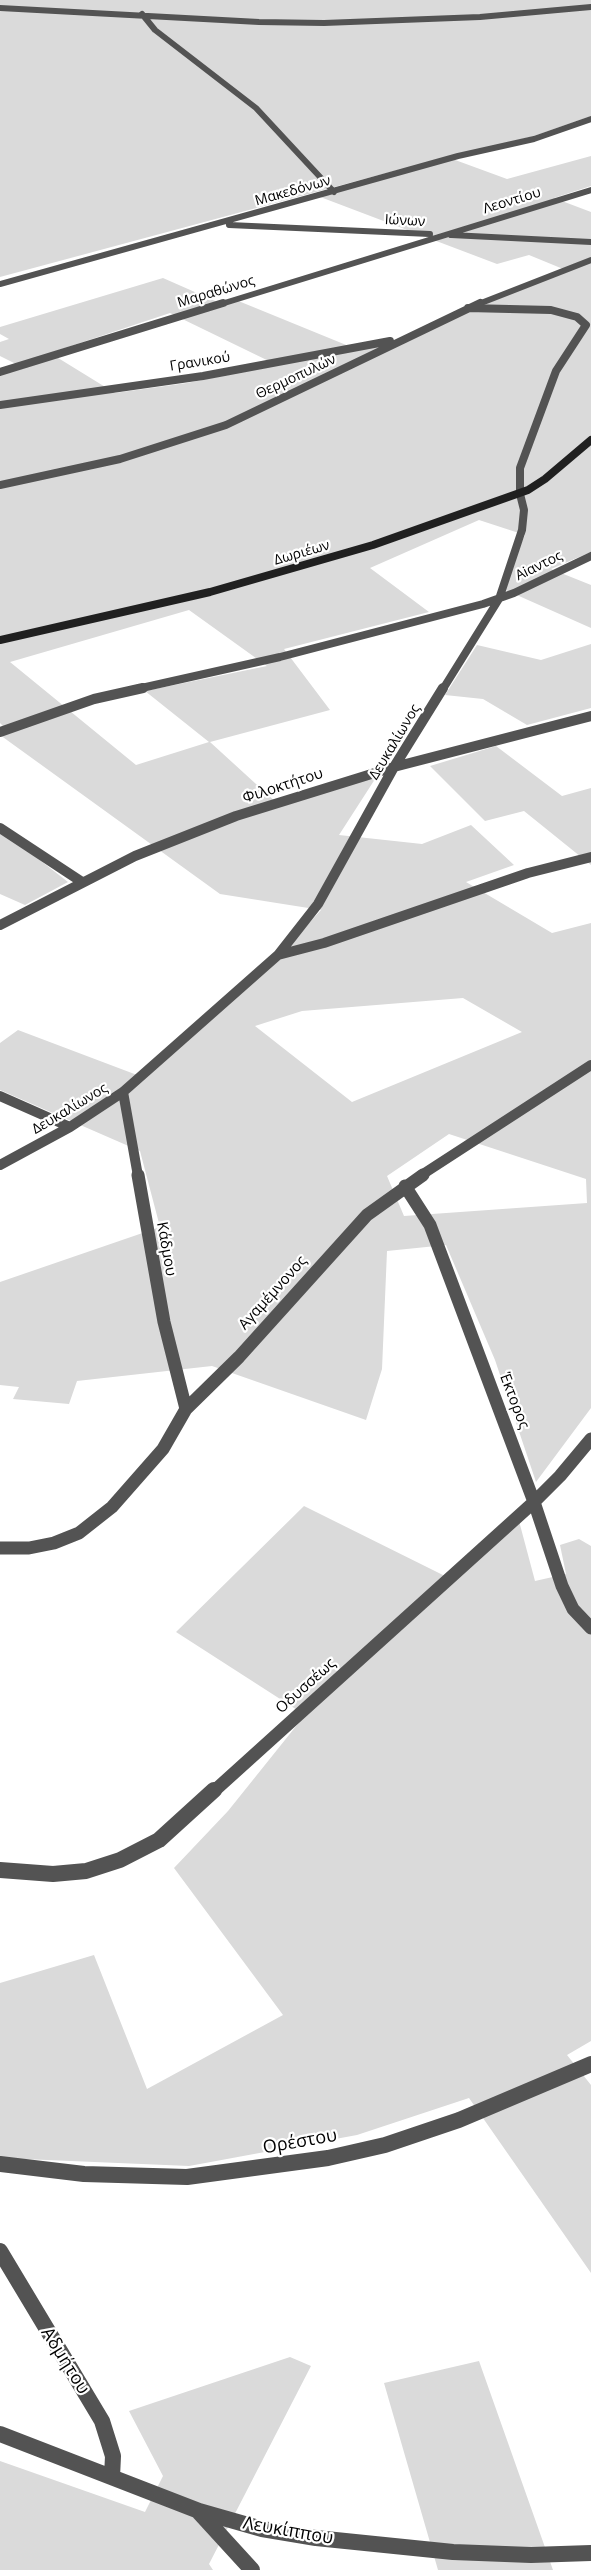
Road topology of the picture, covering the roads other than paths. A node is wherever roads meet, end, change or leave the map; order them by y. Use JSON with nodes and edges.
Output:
{"nodes":[{"id":1,"x":591,"y":7,"type":"edge"},
{"id":2,"x":0,"y":8,"type":"edge"},
{"id":3,"x":141,"y":14,"type":"junction"},
{"id":4,"x":591,"y":119,"type":"edge"},
{"id":5,"x":591,"y":190,"type":"edge"},
{"id":6,"x":334,"y":192,"type":"junction"},
{"id":7,"x":219,"y":224,"type":"junction"},
{"id":8,"x":440,"y":235,"type":"junction"},
{"id":9,"x":591,"y":242,"type":"edge"},
{"id":10,"x":591,"y":260,"type":"edge"},
{"id":11,"x":2,"y":283,"type":"edge"},
{"id":12,"x":468,"y":308,"type":"junction"},
{"id":13,"x":403,"y":339,"type":"junction"},
{"id":14,"x":0,"y":372,"type":"edge"},
{"id":15,"x":0,"y":405,"type":"edge"},
{"id":16,"x":591,"y":440,"type":"edge"},
{"id":17,"x":0,"y":485,"type":"edge"},
{"id":18,"x":520,"y":494,"type":"junction"},
{"id":19,"x":591,"y":556,"type":"edge"},
{"id":20,"x":499,"y":600,"type":"junction"},
{"id":21,"x":0,"y":640,"type":"edge"},
{"id":22,"x":591,"y":716,"type":"edge"},
{"id":23,"x":0,"y":732,"type":"edge"},
{"id":24,"x":394,"y":767,"type":"junction"},
{"id":25,"x":0,"y":828,"type":"edge"},
{"id":26,"x":591,"y":857,"type":"edge"},
{"id":27,"x":82,"y":882,"type":"junction"},
{"id":28,"x":0,"y":925,"type":"edge"},
{"id":29,"x":278,"y":955,"type":"junction"},
{"id":30,"x":591,"y":1065,"type":"edge"},
{"id":31,"x":123,"y":1092,"type":"junction"},
{"id":32,"x":0,"y":1096,"type":"edge"},
{"id":33,"x":70,"y":1127,"type":"junction"},
{"id":34,"x":0,"y":1165,"type":"edge"},
{"id":35,"x":405,"y":1185,"type":"junction"},
{"id":36,"x":186,"y":1409,"type":"junction"},
{"id":37,"x":591,"y":1438,"type":"edge"},
{"id":38,"x":534,"y":1502,"type":"junction"},
{"id":39,"x":0,"y":1548,"type":"edge"},
{"id":40,"x":591,"y":1628,"type":"edge"},
{"id":41,"x":0,"y":1870,"type":"edge"},
{"id":42,"x":591,"y":2064,"type":"edge"},
{"id":43,"x":0,"y":2164,"type":"edge"},
{"id":44,"x":0,"y":2251,"type":"edge"},
{"id":45,"x":0,"y":2434,"type":"edge"},
{"id":46,"x":112,"y":2477,"type":"junction"},
{"id":47,"x":199,"y":2511,"type":"junction"},
{"id":48,"x":591,"y":2553,"type":"edge"},
{"id":49,"x":252,"y":2570,"type":"edge"}],
"edges":[{"from":1,"to":3,"type":"street"},
{"from":2,"to":3,"type":"street"},
{"from":3,"to":6,"type":"street"},
{"from":4,"to":6,"type":"street","name":"Μακεδόνων"},
{"from":5,"to":8,"type":"street","name":"Λεοντίου"},
{"from":6,"to":7,"type":"street","name":"Μακεδόνων"},
{"from":7,"to":8,"type":"street","name":"Ιώνων"},
{"from":7,"to":11,"type":"street","name":"Μακεδόνων"},
{"from":8,"to":9,"type":"street","name":"Ιώνων"},
{"from":8,"to":14,"type":"street","name":"Μαραθώνος"},
{"from":10,"to":12,"type":"street","name":"Θερμοπυλών"},
{"from":12,"to":13,"type":"street","name":"Θερμοπυλών"},
{"from":12,"to":18,"type":"street","name":"Δευκαλίωνος"},
{"from":13,"to":15,"type":"street","name":"Γρανικού"},
{"from":13,"to":17,"type":"street","name":"Θερμοπυλών"},
{"from":16,"to":18,"type":"street","name":"Δωριέων"},
{"from":18,"to":20,"type":"street","name":"Δευκαλίωνος"},
{"from":18,"to":21,"type":"street","name":"Δωριέων"},
{"from":19,"to":20,"type":"street","name":"Aiαντος"},
{"from":20,"to":23,"type":"street"},
{"from":20,"to":24,"type":"street","name":"Δευκαλίωνος"},
{"from":22,"to":24,"type":"street","name":"Φιλοκτήτου"},
{"from":24,"to":27,"type":"street","name":"Φιλοκτήτου"},
{"from":24,"to":29,"type":"street","name":"Δευκαλίωνος"},
{"from":25,"to":27,"type":"street"},
{"from":26,"to":29,"type":"street"},
{"from":27,"to":28,"type":"street","name":"Φιλοκτήτου"},
{"from":29,"to":31,"type":"street","name":"Δευκαλίωνος"},
{"from":30,"to":35,"type":"street","name":"Αγαμέμνονος"},
{"from":31,"to":33,"type":"street","name":"Δευκαλίωνος"},
{"from":31,"to":36,"type":"street","name":"Κάδμου"},
{"from":32,"to":33,"type":"street"},
{"from":33,"to":34,"type":"street","name":"Δευκαλίωνος"},
{"from":35,"to":36,"type":"street","name":"Αγαμέμνονος"},
{"from":35,"to":38,"type":"street","name":"Έκτορος"},
{"from":36,"to":39,"type":"street","name":"Αγαμέμνονος"},
{"from":37,"to":38,"type":"street","name":"Οδυσσέως"},
{"from":38,"to":40,"type":"street","name":"Έκτορος"},
{"from":38,"to":41,"type":"street","name":"Οδυσσέως"},
{"from":42,"to":43,"type":"street","name":"Ορέστου"},
{"from":44,"to":46,"type":"street","name":"Αδμήτου"},
{"from":45,"to":46,"type":"street","name":"Λευκίππου"},
{"from":46,"to":47,"type":"street","name":"Λευκίππου"},
{"from":47,"to":48,"type":"street","name":"Λευκίππου"},
{"from":47,"to":49,"type":"street"}]}
